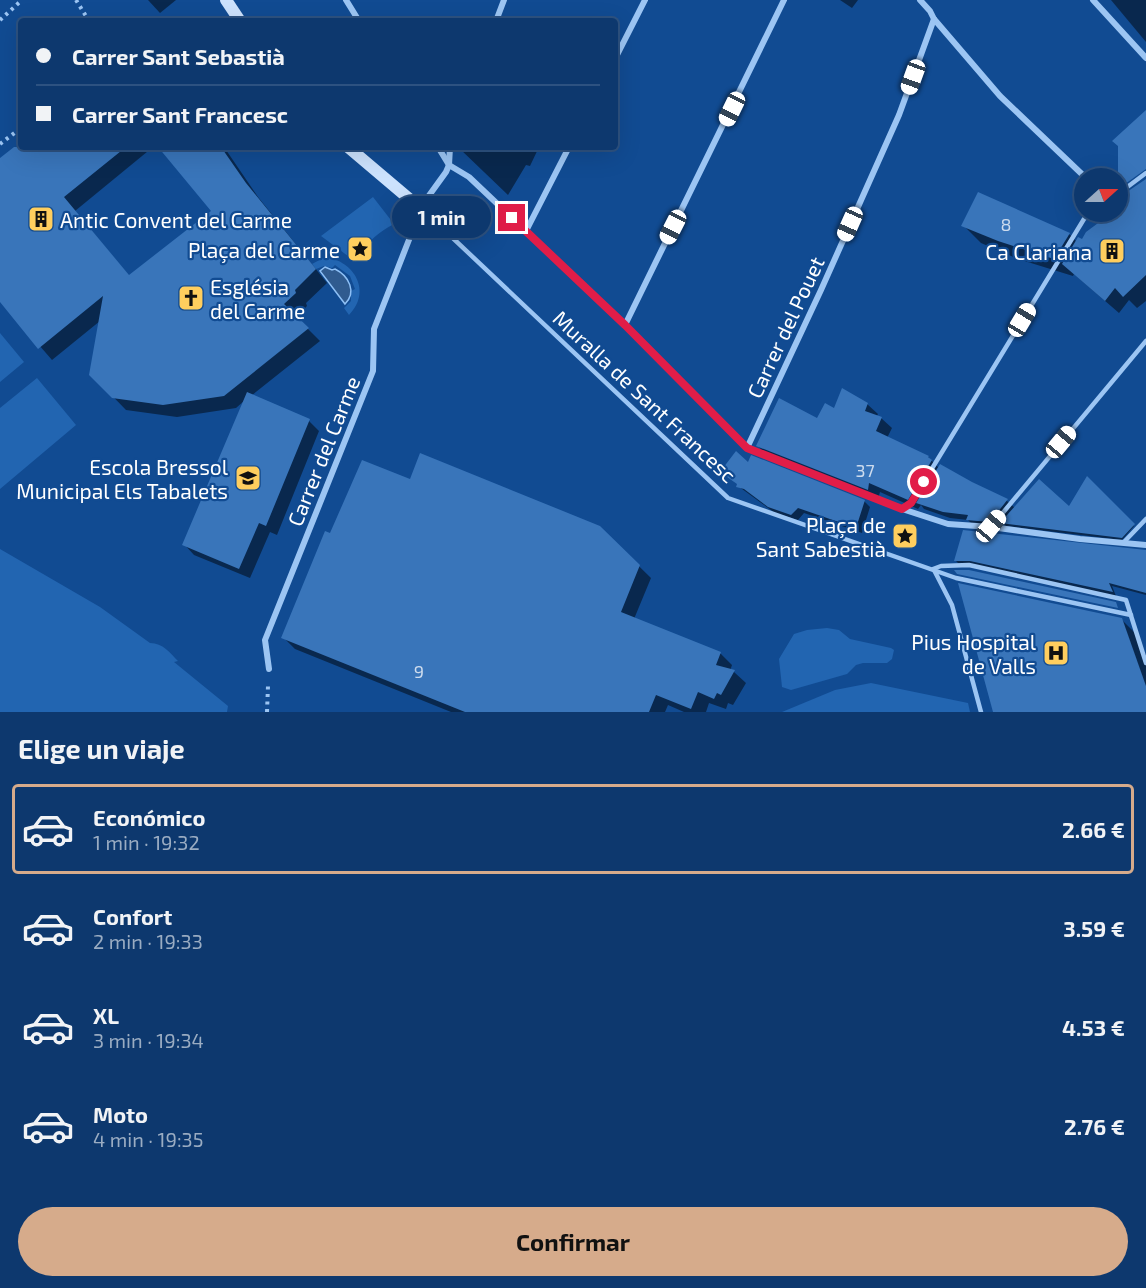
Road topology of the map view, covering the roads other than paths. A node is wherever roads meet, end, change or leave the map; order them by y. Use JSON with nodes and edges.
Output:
{"nodes":[{"id":1,"x":226,"y":0,"type":"edge"},
{"id":2,"x":346,"y":0,"type":"edge"},
{"id":3,"x":504,"y":0,"type":"edge"},
{"id":4,"x":645,"y":0,"type":"edge"},
{"id":5,"x":784,"y":0,"type":"edge"},
{"id":6,"x":920,"y":0,"type":"edge"},
{"id":7,"x":1093,"y":0,"type":"edge"},
{"id":8,"x":238,"y":18,"type":"edge"},
{"id":9,"x":357,"y":18,"type":"edge"},
{"id":10,"x":497,"y":18,"type":"edge"},
{"id":11,"x":934,"y":19,"type":"junction"},
{"id":12,"x":618,"y":53,"type":"edge"},
{"id":13,"x":1146,"y":58,"type":"edge"},
{"id":14,"x":352,"y":150,"type":"edge"},
{"id":15,"x":440,"y":150,"type":"edge"},
{"id":16,"x":450,"y":150,"type":"edge"},
{"id":17,"x":567,"y":150,"type":"edge"},
{"id":18,"x":449,"y":165,"type":"junction"},
{"id":19,"x":1076,"y":168,"type":"edge"},
{"id":20,"x":1146,"y":173,"type":"edge"},
{"id":21,"x":1128,"y":186,"type":"edge"},
{"id":22,"x":420,"y":208,"type":"junction"},
{"id":23,"x":1082,"y":222,"type":"edge"},
{"id":24,"x":526,"y":231,"type":"junction"},
{"id":25,"x":625,"y":325,"type":"junction"},
{"id":26,"x":1146,"y":341,"type":"edge"},
{"id":27,"x":747,"y":448,"type":"junction"},
{"id":28,"x":902,"y":509,"type":"junction"},
{"id":29,"x":1146,"y":519,"type":"edge"},
{"id":30,"x":991,"y":526,"type":"junction"},
{"id":31,"x":1124,"y":542,"type":"junction"},
{"id":32,"x":1146,"y":545,"type":"edge"},
{"id":33,"x":933,"y":569,"type":"junction"},
{"id":34,"x":1131,"y":615,"type":"junction"},
{"id":35,"x":1146,"y":663,"type":"edge"},
{"id":36,"x":269,"y":669,"type":"dead end"},
{"id":37,"x":981,"y":712,"type":"edge"}],
"edges":[{"from":1,"to":8,"type":"main road"},
{"from":2,"to":9,"type":"street"},
{"from":3,"to":10,"type":"street"},
{"from":4,"to":12,"type":"street"},
{"from":5,"to":25,"type":"street"},
{"from":6,"to":11,"type":"street"},
{"from":7,"to":13,"type":"street"},
{"from":11,"to":19,"type":"street"},
{"from":11,"to":27,"type":"street","name":"Carrer del Pouet"},
{"from":14,"to":22,"type":"main road"},
{"from":15,"to":18,"type":"street"},
{"from":16,"to":18,"type":"street","name":"Carrer del Carme"},
{"from":17,"to":24,"type":"street"},
{"from":18,"to":22,"type":"street","name":"Carrer del Carme"},
{"from":18,"to":24,"type":"street"},
{"from":20,"to":21,"type":"lane"},
{"from":22,"to":33,"type":"lane","name":"Muralla de Sant Francesc"},
{"from":22,"to":36,"type":"street","name":"Carrer del Carme"},
{"from":23,"to":28,"type":"lane"},
{"from":24,"to":25,"type":"street"},
{"from":25,"to":27,"type":"street"},
{"from":26,"to":30,"type":"lane"},
{"from":27,"to":28,"type":"street"},
{"from":28,"to":30,"type":"street"},
{"from":29,"to":31,"type":"lane"},
{"from":30,"to":31,"type":"street"},
{"from":31,"to":32,"type":"street"},
{"from":33,"to":34,"type":"lane"},
{"from":33,"to":34,"type":"lane","name":"Muralla de Sant Francesc"},
{"from":33,"to":37,"type":"lane"},
{"from":34,"to":35,"type":"lane"}]}
